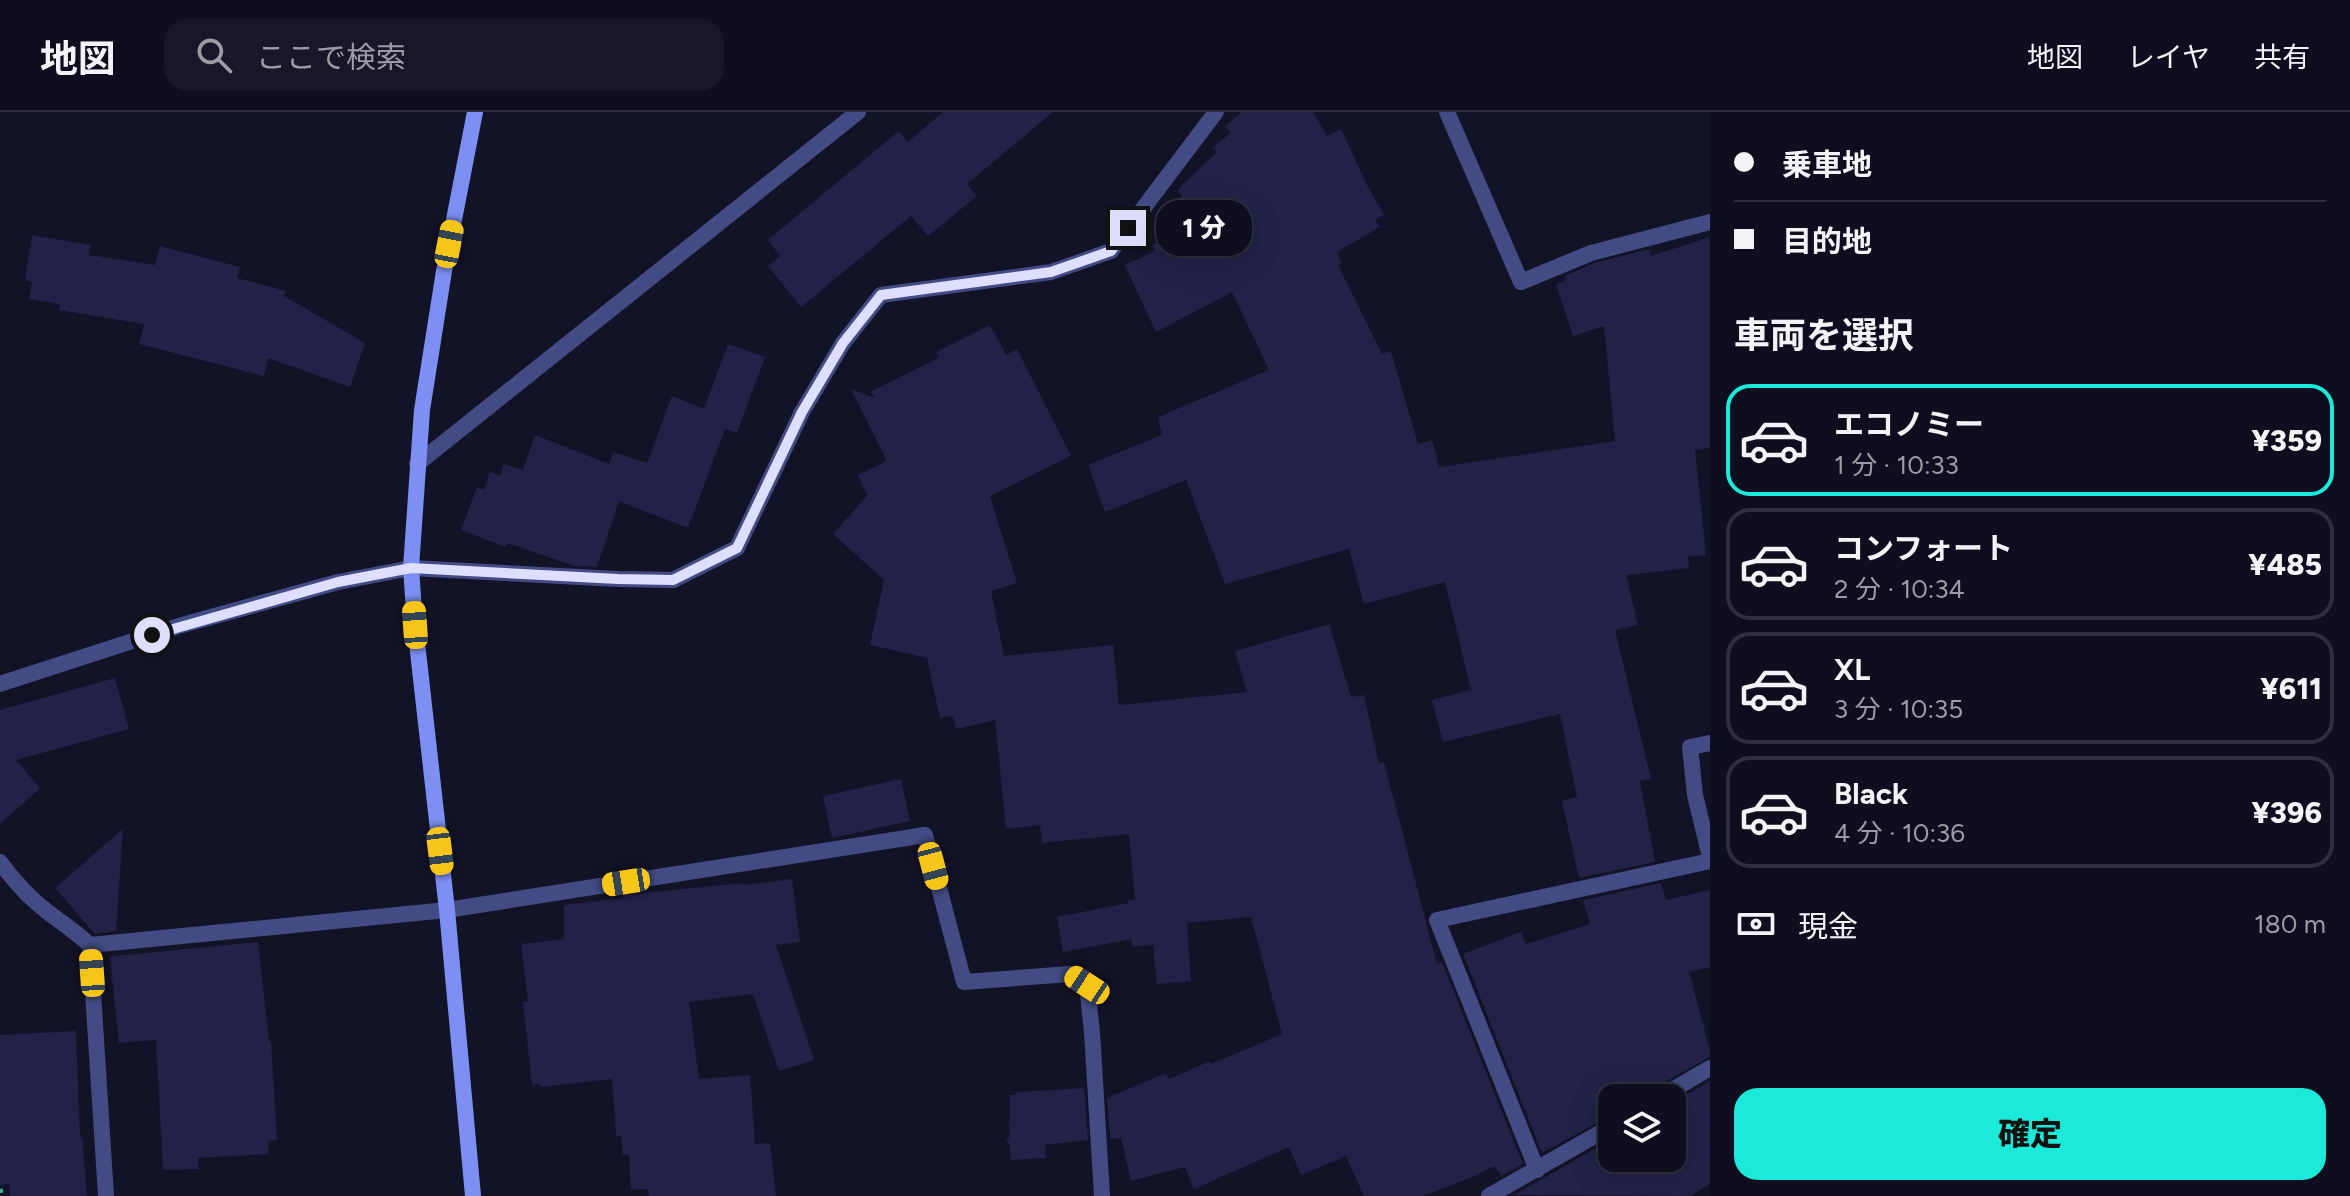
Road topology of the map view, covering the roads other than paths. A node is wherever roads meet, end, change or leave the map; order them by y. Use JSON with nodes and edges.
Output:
{"nodes":[{"id":1,"x":475,"y":112,"type":"edge"},
{"id":2,"x":858,"y":112,"type":"edge"},
{"id":3,"x":1216,"y":112,"type":"edge"},
{"id":4,"x":1447,"y":112,"type":"edge"},
{"id":5,"x":1710,"y":222,"type":"edge"},
{"id":6,"x":417,"y":464,"type":"junction"},
{"id":7,"x":411,"y":568,"type":"junction"},
{"id":8,"x":0,"y":684,"type":"edge"},
{"id":9,"x":1710,"y":743,"type":"edge"},
{"id":10,"x":1710,"y":859,"type":"edge"},
{"id":11,"x":0,"y":862,"type":"edge"},
{"id":12,"x":447,"y":910,"type":"junction"},
{"id":13,"x":90,"y":945,"type":"junction"},
{"id":14,"x":1710,"y":1068,"type":"edge"},
{"id":15,"x":1683,"y":1084,"type":"edge"},
{"id":16,"x":1598,"y":1134,"type":"edge"},
{"id":17,"x":1537,"y":1170,"type":"junction"},
{"id":18,"x":106,"y":1196,"type":"edge"},
{"id":19,"x":473,"y":1196,"type":"edge"},
{"id":20,"x":1102,"y":1196,"type":"edge"},
{"id":21,"x":1489,"y":1196,"type":"edge"}],
"edges":[{"from":1,"to":6,"type":"street"},
{"from":2,"to":6,"type":"street"},
{"from":3,"to":7,"type":"street"},
{"from":4,"to":5,"type":"street"},
{"from":6,"to":7,"type":"street"},
{"from":7,"to":8,"type":"street"},
{"from":7,"to":12,"type":"street"},
{"from":9,"to":10,"type":"street"},
{"from":10,"to":17,"type":"street"},
{"from":11,"to":13,"type":"street"},
{"from":12,"to":13,"type":"street"},
{"from":12,"to":19,"type":"street"},
{"from":12,"to":20,"type":"street"},
{"from":13,"to":18,"type":"street"},
{"from":14,"to":15,"type":"street"},
{"from":16,"to":17,"type":"street"},
{"from":17,"to":21,"type":"street"}]}
